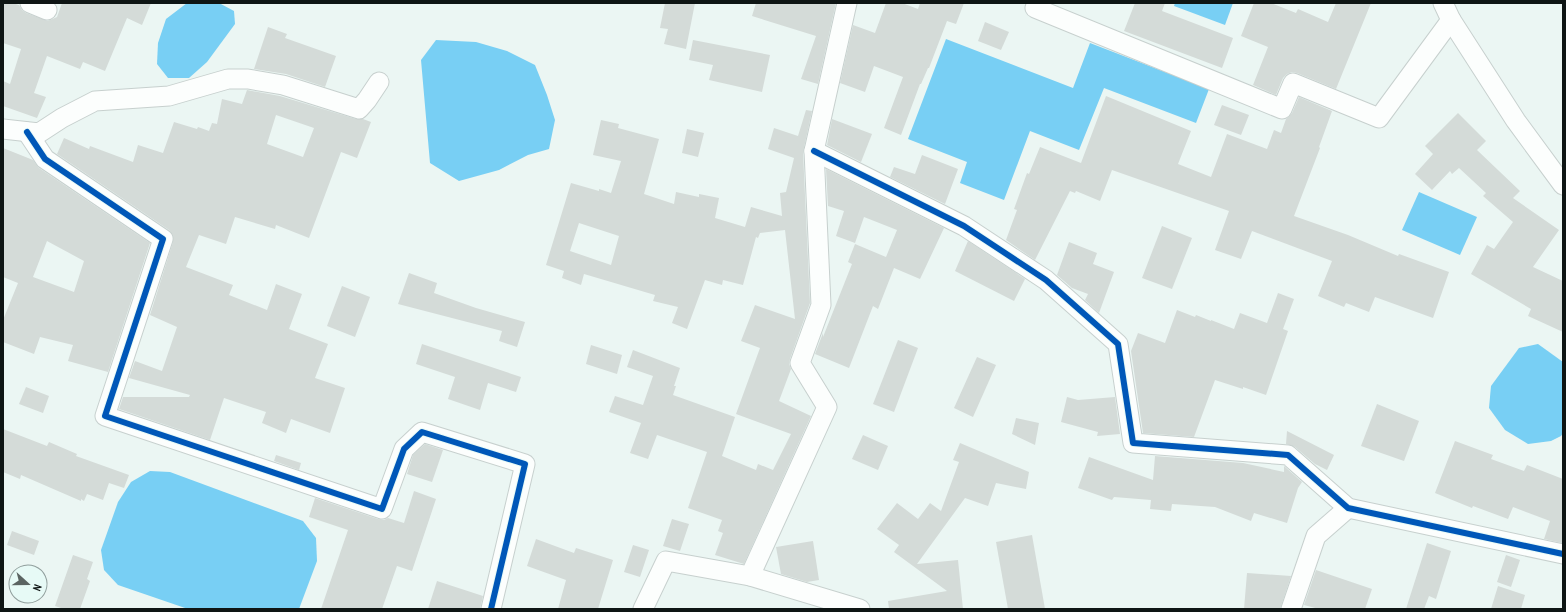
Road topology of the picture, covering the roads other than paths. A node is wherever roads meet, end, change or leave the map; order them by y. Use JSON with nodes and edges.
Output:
{"nodes":[{"id":1,"x":847,"y":3,"type":"edge"},
{"id":2,"x":1035,"y":8,"type":"dead end"},
{"id":3,"x":1447,"y":11,"type":"edge"},
{"id":4,"x":379,"y":82,"type":"dead end"},
{"id":5,"x":3,"y":129,"type":"edge"},
{"id":6,"x":27,"y":132,"type":"junction"},
{"id":7,"x":814,"y":151,"type":"junction"},
{"id":8,"x":1563,"y":185,"type":"edge"},
{"id":9,"x":1348,"y":508,"type":"junction"},
{"id":10,"x":1563,"y":554,"type":"edge"},
{"id":11,"x":750,"y":576,"type":"junction"},
{"id":12,"x":491,"y":609,"type":"edge"},
{"id":13,"x":643,"y":609,"type":"edge"},
{"id":14,"x":860,"y":609,"type":"edge"},
{"id":15,"x":1292,"y":609,"type":"edge"}],
"edges":[{"from":1,"to":7,"type":"street"},
{"from":2,"to":3,"type":"street"},
{"from":3,"to":8,"type":"street"},
{"from":4,"to":6,"type":"street"},
{"from":5,"to":6,"type":"street"},
{"from":6,"to":12,"type":"street"},
{"from":7,"to":9,"type":"street"},
{"from":7,"to":11,"type":"street"},
{"from":9,"to":10,"type":"street"},
{"from":9,"to":15,"type":"street"},
{"from":11,"to":13,"type":"street"},
{"from":11,"to":14,"type":"street"}]}
